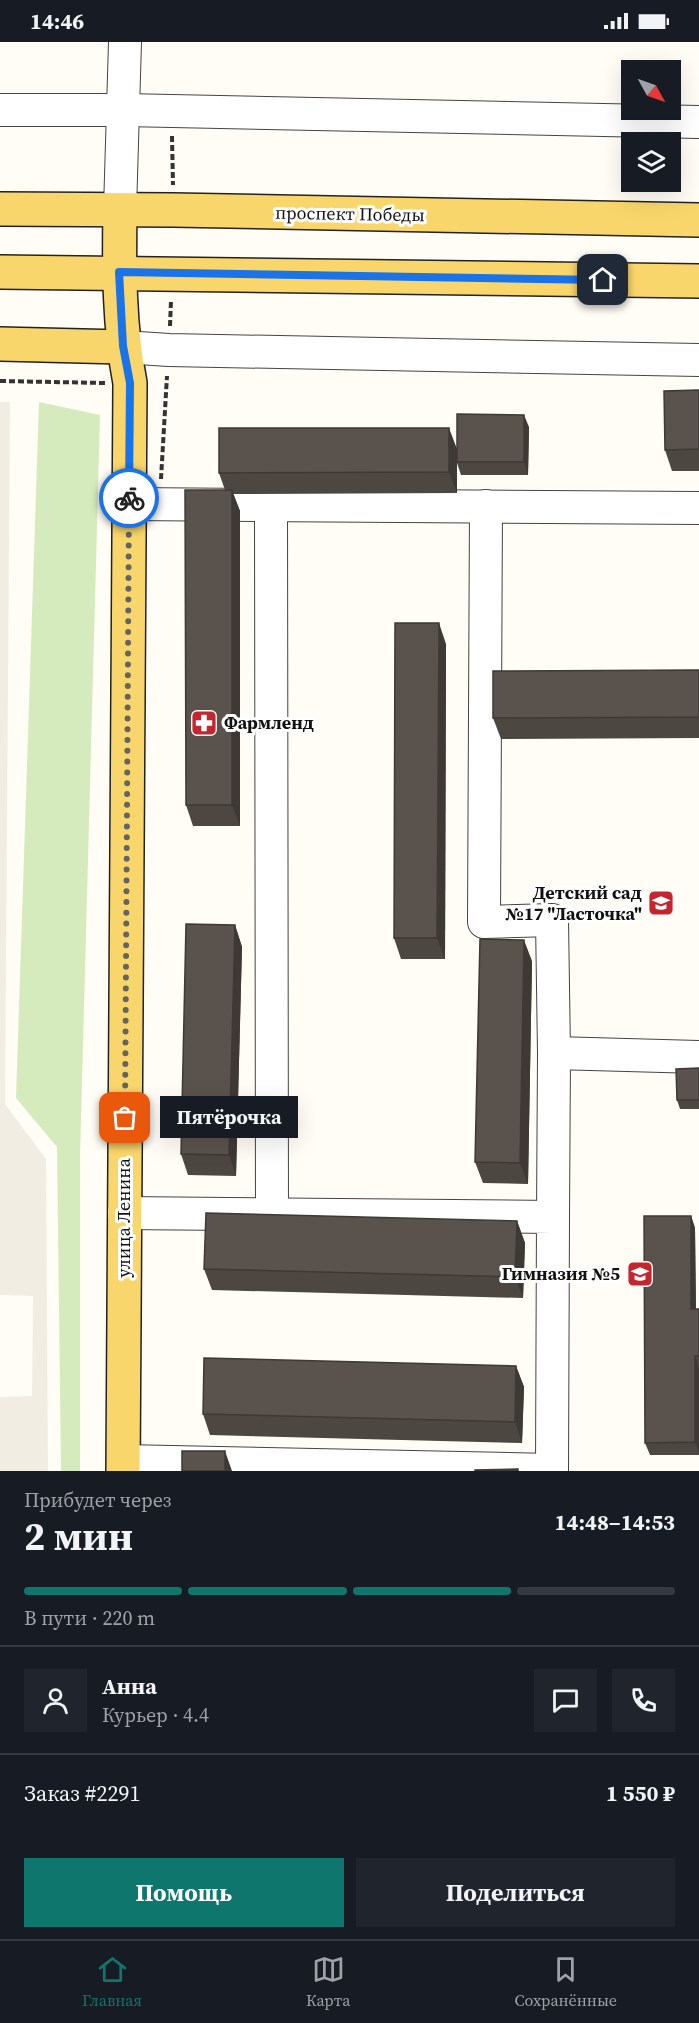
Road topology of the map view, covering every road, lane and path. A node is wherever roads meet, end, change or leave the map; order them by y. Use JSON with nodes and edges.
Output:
{"nodes":[{"id":1,"x":125,"y":42,"type":"edge"},
{"id":2,"x":0,"y":110,"type":"edge"},
{"id":3,"x":124,"y":110,"type":"junction"},
{"id":4,"x":699,"y":122,"type":"edge"},
{"id":5,"x":0,"y":209,"type":"edge"},
{"id":6,"x":120,"y":210,"type":"junction"},
{"id":7,"x":699,"y":220,"type":"edge"},
{"id":8,"x":0,"y":272,"type":"edge"},
{"id":9,"x":119,"y":272,"type":"junction"},
{"id":10,"x":699,"y":281,"type":"edge"},
{"id":11,"x":0,"y":344,"type":"edge"},
{"id":12,"x":123,"y":346,"type":"junction"},
{"id":13,"x":699,"y":360,"type":"edge"},
{"id":14,"x":0,"y":381,"type":"edge"},
{"id":15,"x":130,"y":383,"type":"junction"},
{"id":16,"x":129,"y":504,"type":"junction"},
{"id":17,"x":271,"y":505,"type":"junction"},
{"id":18,"x":486,"y":506,"type":"junction"},
{"id":19,"x":699,"y":508,"type":"edge"},
{"id":20,"x":554,"y":1053,"type":"junction"},
{"id":21,"x":699,"y":1057,"type":"edge"},
{"id":22,"x":124,"y":1213,"type":"junction"},
{"id":23,"x":272,"y":1215,"type":"junction"},
{"id":24,"x":553,"y":1217,"type":"junction"},
{"id":25,"x":123,"y":1466,"type":"edge"},
{"id":26,"x":273,"y":1468,"type":"edge"},
{"id":27,"x":552,"y":1471,"type":"edge"}],
"edges":[{"from":1,"to":3,"type":"street"},
{"from":2,"to":3,"type":"street"},
{"from":3,"to":4,"type":"street"},
{"from":3,"to":6,"type":"street"},
{"from":5,"to":6,"type":"main road","name":"проспект Победы"},
{"from":6,"to":7,"type":"main road","name":"проспект Победы"},
{"from":6,"to":9,"type":"main road","name":"улица Ленина"},
{"from":8,"to":9,"type":"main road"},
{"from":9,"to":10,"type":"main road"},
{"from":9,"to":12,"type":"main road","name":"улица Ленина"},
{"from":11,"to":12,"type":"main road"},
{"from":12,"to":13,"type":"street"},
{"from":12,"to":15,"type":"main road","name":"улица Ленина"},
{"from":14,"to":15,"type":"path"},
{"from":15,"to":16,"type":"main road","name":"улица Ленина"},
{"from":16,"to":17,"type":"street"},
{"from":16,"to":22,"type":"main road","name":"улица Ленина"},
{"from":17,"to":18,"type":"street"},
{"from":17,"to":23,"type":"street"},
{"from":18,"to":19,"type":"street"},
{"from":18,"to":20,"type":"street"},
{"from":20,"to":21,"type":"street"},
{"from":20,"to":24,"type":"street"},
{"from":22,"to":23,"type":"street"},
{"from":22,"to":25,"type":"main road","name":"улица Ленина"},
{"from":23,"to":24,"type":"street"},
{"from":24,"to":27,"type":"street"},
{"from":25,"to":26,"type":"street"},
{"from":26,"to":27,"type":"street"}]}
